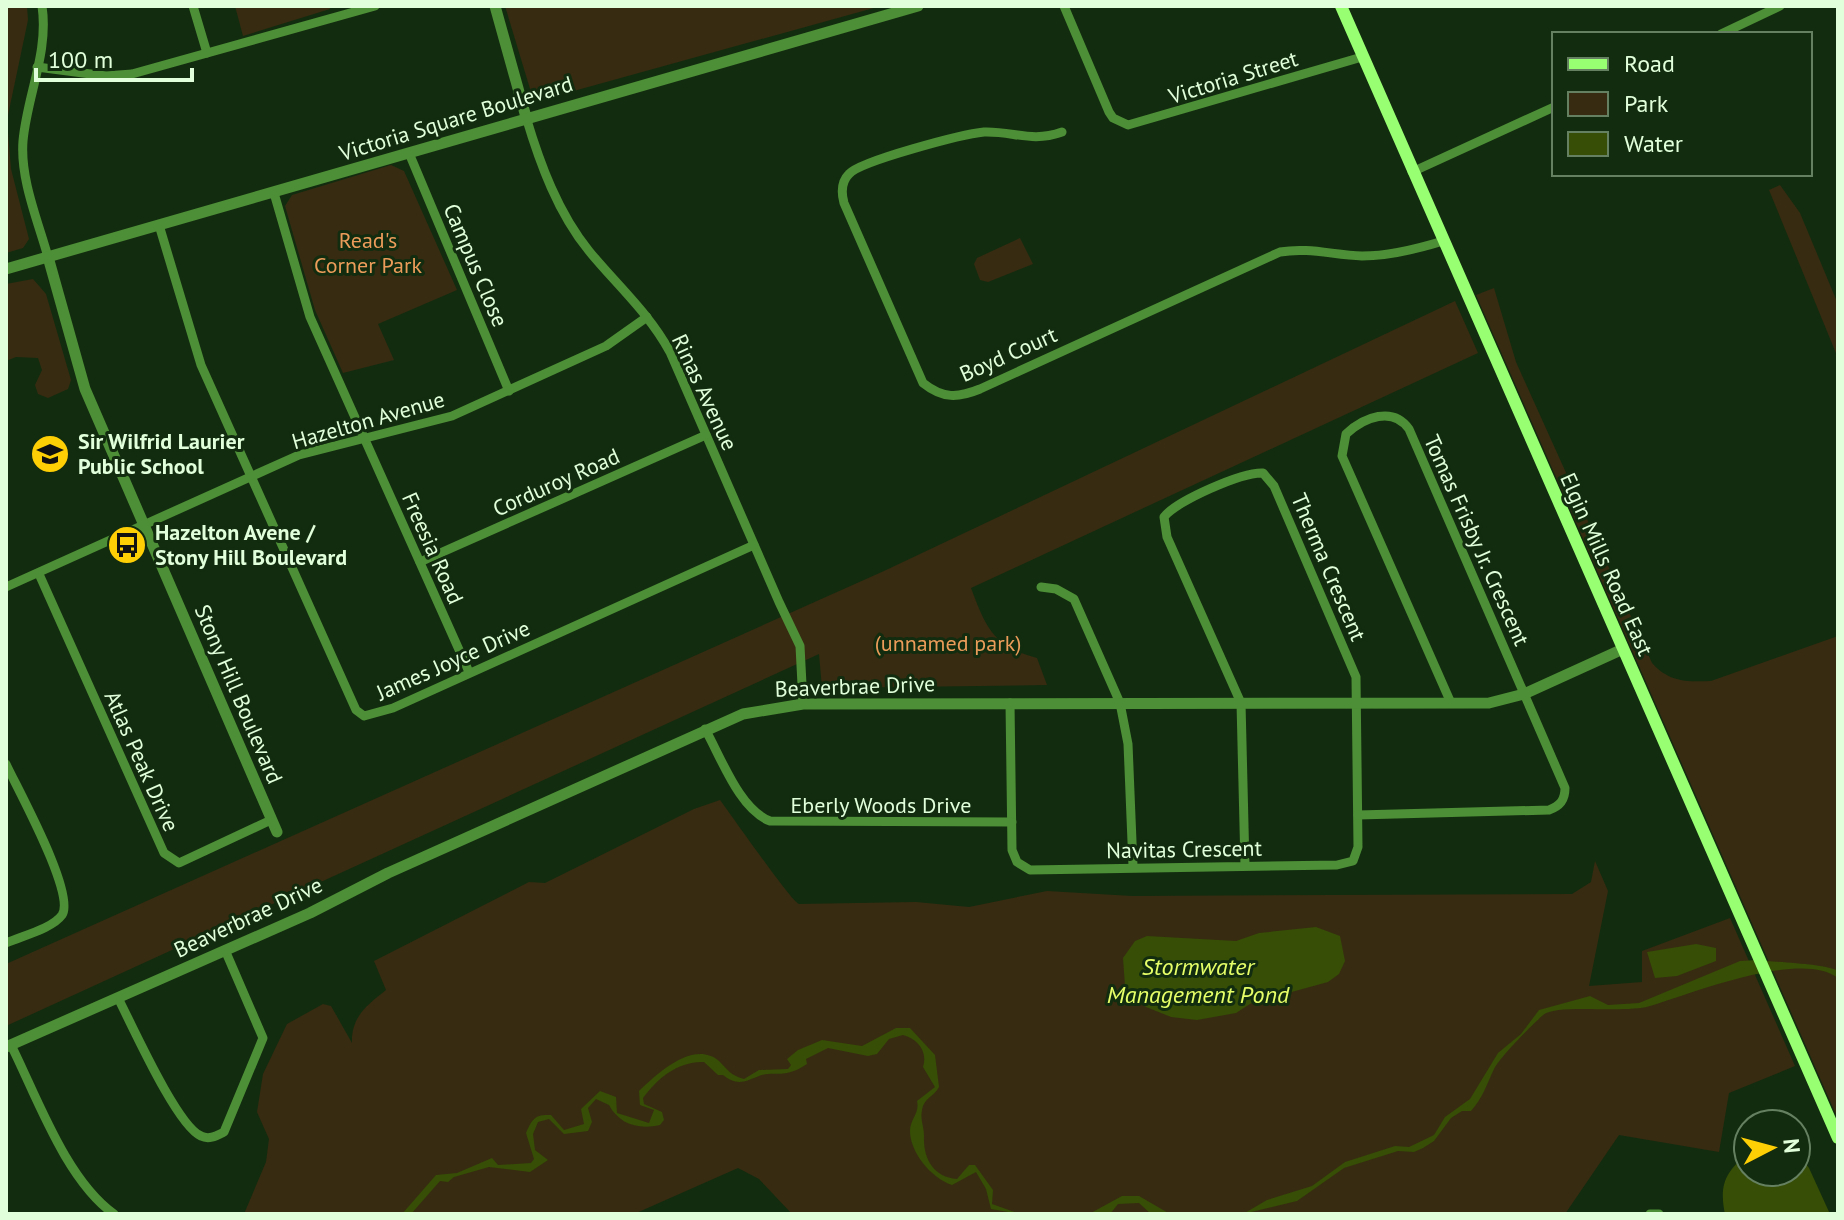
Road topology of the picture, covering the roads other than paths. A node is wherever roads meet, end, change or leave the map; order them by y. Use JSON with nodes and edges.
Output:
{"nodes":[{"id":1,"x":42,"y":6,"type":"edge"},
{"id":2,"x":193,"y":6,"type":"edge"},
{"id":3,"x":373,"y":6,"type":"edge"},
{"id":4,"x":495,"y":6,"type":"edge"},
{"id":5,"x":918,"y":6,"type":"edge"},
{"id":6,"x":1064,"y":6,"type":"edge"},
{"id":7,"x":1341,"y":6,"type":"edge"},
{"id":8,"x":1780,"y":6,"type":"edge"},
{"id":9,"x":1725,"y":32,"type":"edge"},
{"id":10,"x":207,"y":53,"type":"junction"},
{"id":11,"x":1362,"y":57,"type":"junction"},
{"id":12,"x":37,"y":67,"type":"junction"},
{"id":13,"x":1552,"y":108,"type":"edge"},
{"id":14,"x":526,"y":117,"type":"junction"},
{"id":15,"x":1062,"y":132,"type":"dead end"},
{"id":16,"x":409,"y":153,"type":"junction"},
{"id":17,"x":1412,"y":172,"type":"junction"},
{"id":18,"x":274,"y":193,"type":"junction"},
{"id":19,"x":159,"y":225,"type":"junction"},
{"id":20,"x":1443,"y":241,"type":"junction"},
{"id":21,"x":48,"y":257,"type":"junction"},
{"id":22,"x":6,"y":269,"type":"edge"},
{"id":23,"x":647,"y":317,"type":"junction"},
{"id":24,"x":509,"y":391,"type":"junction"},
{"id":25,"x":706,"y":435,"type":"junction"},
{"id":26,"x":364,"y":440,"type":"junction"},
{"id":27,"x":252,"y":477,"type":"junction"},
{"id":28,"x":145,"y":526,"type":"junction"},
{"id":29,"x":754,"y":545,"type":"junction"},
{"id":30,"x":420,"y":562,"type":"junction"},
{"id":31,"x":39,"y":574,"type":"junction"},
{"id":32,"x":6,"y":587,"type":"edge"},
{"id":33,"x":1041,"y":587,"type":"dead end"},
{"id":34,"x":1623,"y":649,"type":"junction"},
{"id":35,"x":469,"y":672,"type":"junction"},
{"id":36,"x":1524,"y":694,"type":"junction"},
{"id":37,"x":1010,"y":703,"type":"junction"},
{"id":38,"x":1120,"y":703,"type":"junction"},
{"id":39,"x":1241,"y":703,"type":"junction"},
{"id":40,"x":1358,"y":703,"type":"junction"},
{"id":41,"x":1451,"y":703,"type":"junction"},
{"id":42,"x":803,"y":704,"type":"junction"},
{"id":43,"x":705,"y":729,"type":"junction"},
{"id":44,"x":6,"y":764,"type":"edge"},
{"id":45,"x":1358,"y":815,"type":"junction"},
{"id":46,"x":271,"y":820,"type":"junction"},
{"id":47,"x":1012,"y":822,"type":"junction"},
{"id":48,"x":277,"y":832,"type":"dead end"},
{"id":49,"x":1133,"y":866,"type":"junction"},
{"id":50,"x":1245,"y":866,"type":"junction"},
{"id":51,"x":6,"y":943,"type":"edge"},
{"id":52,"x":225,"y":950,"type":"junction"},
{"id":53,"x":118,"y":998,"type":"junction"},
{"id":54,"x":9,"y":1046,"type":"edge"},
{"id":55,"x":1838,"y":1138,"type":"edge"},
{"id":56,"x":114,"y":1214,"type":"edge"},
{"id":57,"x":1650,"y":1214,"type":"edge"},
{"id":58,"x":1659,"y":1214,"type":"edge"}],
"edges":[{"from":1,"to":12,"type":"street"},
{"from":2,"to":10,"type":"street"},
{"from":3,"to":10,"type":"street"},
{"from":4,"to":14,"type":"street"},
{"from":5,"to":14,"type":"street","name":"Victoria Square Boulevard"},
{"from":6,"to":11,"type":"street","name":"Victoria Street"},
{"from":7,"to":11,"type":"main road","name":"Elgin Mills Road East"},
{"from":8,"to":9,"type":"street"},
{"from":10,"to":12,"type":"street"},
{"from":11,"to":17,"type":"main road","name":"Elgin Mills Road East"},
{"from":12,"to":21,"type":"street"},
{"from":13,"to":17,"type":"street"},
{"from":14,"to":16,"type":"street","name":"Victoria Square Boulevard"},
{"from":14,"to":23,"type":"street","name":"Rinas Avenue"},
{"from":15,"to":20,"type":"street","name":"Boyd Court"},
{"from":16,"to":18,"type":"street","name":"Victoria Square Boulevard"},
{"from":16,"to":24,"type":"street","name":"Campus Close"},
{"from":17,"to":20,"type":"main road","name":"Elgin Mills Road East"},
{"from":18,"to":19,"type":"street","name":"Victoria Square Boulevard"},
{"from":18,"to":26,"type":"street","name":"Freesia Road"},
{"from":19,"to":21,"type":"street","name":"Victoria Square Boulevard"},
{"from":19,"to":27,"type":"street","name":"James Joyce Drive"},
{"from":20,"to":34,"type":"main road","name":"Elgin Mills Road East"},
{"from":21,"to":22,"type":"street","name":"Victoria Square Boulevard"},
{"from":21,"to":28,"type":"street","name":"Stony Hill Boulevard"},
{"from":23,"to":24,"type":"street","name":"Hazelton Avenue"},
{"from":23,"to":25,"type":"street","name":"Rinas Avenue"},
{"from":24,"to":26,"type":"street","name":"Hazelton Avenue"},
{"from":25,"to":29,"type":"street","name":"Rinas Avenue"},
{"from":25,"to":30,"type":"street","name":"Corduroy Road"},
{"from":26,"to":27,"type":"street","name":"Hazelton Avenue"},
{"from":26,"to":30,"type":"street","name":"Freesia Road"},
{"from":27,"to":28,"type":"street","name":"Hazelton Avenue"},
{"from":27,"to":35,"type":"street","name":"James Joyce Drive"},
{"from":28,"to":31,"type":"street","name":"Hazelton Avenue"},
{"from":28,"to":46,"type":"street","name":"Stony Hill Boulevard"},
{"from":29,"to":35,"type":"street","name":"James Joyce Drive"},
{"from":29,"to":42,"type":"street","name":"Rinas Avenue"},
{"from":30,"to":35,"type":"street","name":"Freesia Road"},
{"from":31,"to":32,"type":"street","name":"Hazelton Avenue"},
{"from":31,"to":46,"type":"street","name":"Atlas Peak Drive"},
{"from":33,"to":38,"type":"street"},
{"from":34,"to":36,"type":"street","name":"Beaverbrae Drive"},
{"from":34,"to":55,"type":"main road","name":"Elgin Mills Road East"},
{"from":36,"to":41,"type":"street","name":"Beaverbrae Drive"},
{"from":36,"to":41,"type":"street","name":"Tomas Frisby Jr. Crescent"},
{"from":36,"to":45,"type":"street"},
{"from":37,"to":38,"type":"street","name":"Beaverbrae Drive"},
{"from":37,"to":42,"type":"street","name":"Beaverbrae Drive"},
{"from":37,"to":47,"type":"street","name":"Navitas Crescent"},
{"from":38,"to":39,"type":"street","name":"Beaverbrae Drive"},
{"from":38,"to":49,"type":"street"},
{"from":39,"to":40,"type":"street","name":"Beaverbrae Drive"},
{"from":39,"to":40,"type":"street","name":"Therma Crescent"},
{"from":39,"to":50,"type":"street"},
{"from":40,"to":41,"type":"street","name":"Beaverbrae Drive"},
{"from":40,"to":45,"type":"street","name":"Navitas Crescent"},
{"from":42,"to":43,"type":"street","name":"Beaverbrae Drive"},
{"from":43,"to":47,"type":"street","name":"Eberly Woods Drive"},
{"from":43,"to":52,"type":"street","name":"Beaverbrae Drive"},
{"from":44,"to":51,"type":"street"},
{"from":45,"to":50,"type":"street","name":"Navitas Crescent"},
{"from":46,"to":48,"type":"street","name":"Stony Hill Boulevard"},
{"from":47,"to":49,"type":"street","name":"Navitas Crescent"},
{"from":49,"to":50,"type":"street","name":"Navitas Crescent"},
{"from":52,"to":53,"type":"street","name":"Beaverbrae Drive"},
{"from":52,"to":53,"type":"street"},
{"from":53,"to":54,"type":"street","name":"Beaverbrae Drive"},
{"from":54,"to":56,"type":"street"},
{"from":57,"to":58,"type":"street"}]}
